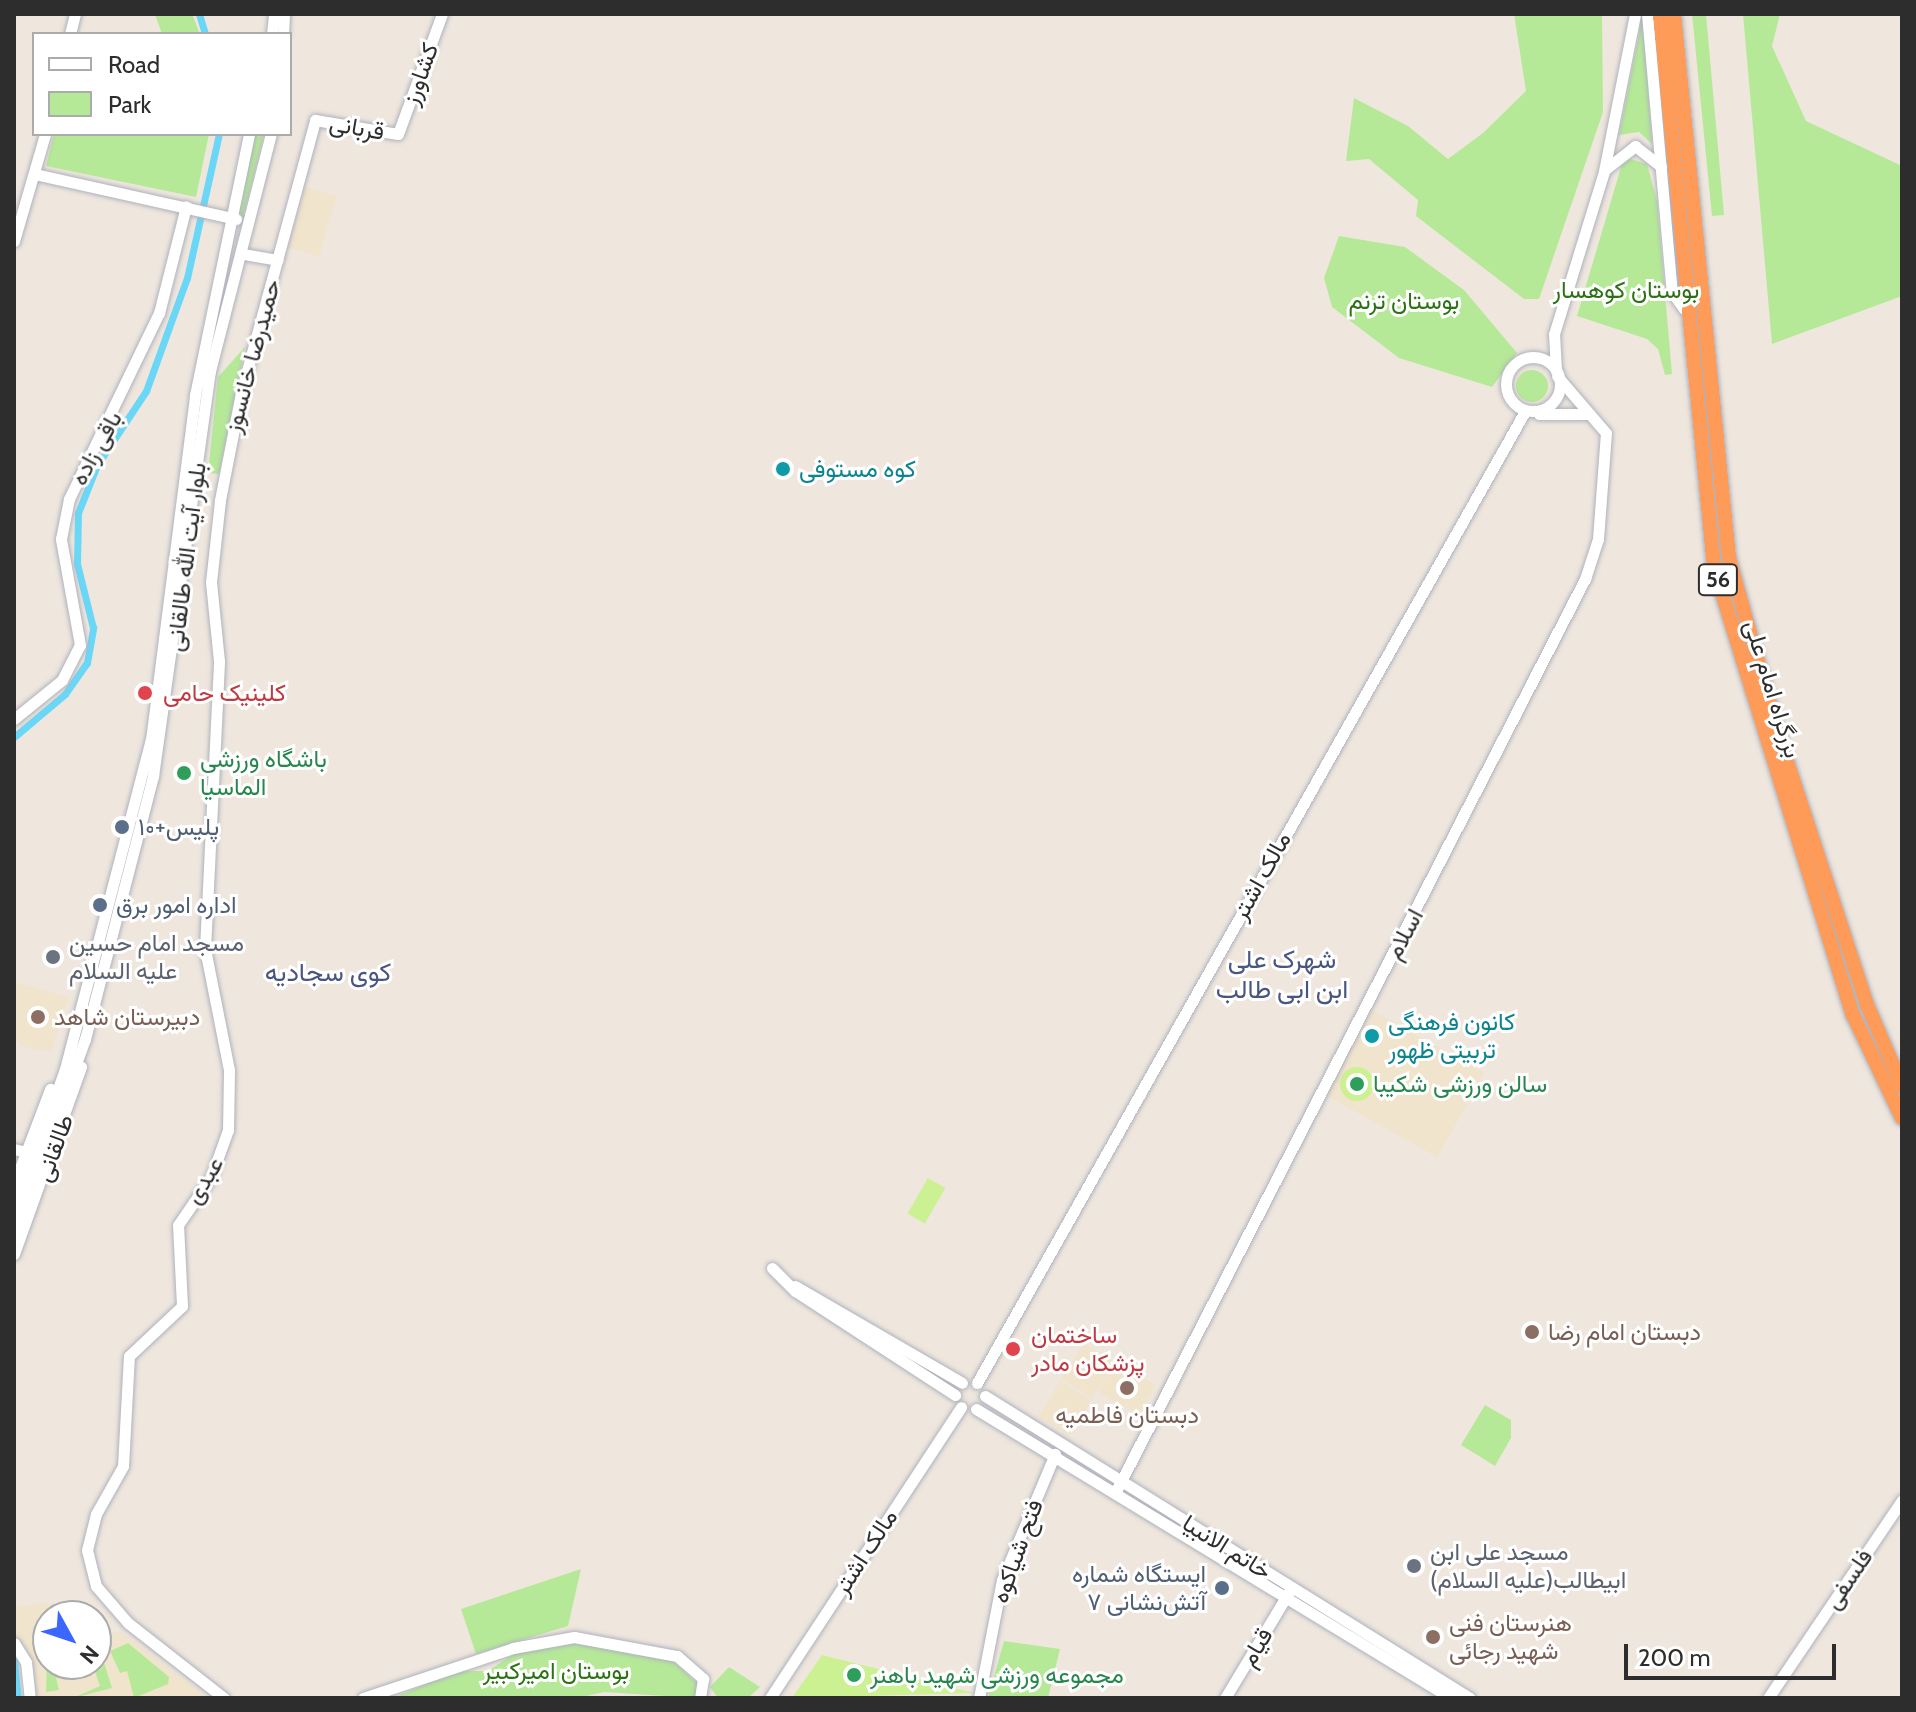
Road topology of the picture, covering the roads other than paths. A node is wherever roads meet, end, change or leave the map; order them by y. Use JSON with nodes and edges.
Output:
{"nodes":[{"id":1,"x":442,"y":14,"type":"edge"},
{"id":2,"x":1635,"y":14,"type":"edge"},
{"id":3,"x":1647,"y":14,"type":"edge"},
{"id":4,"x":1660,"y":14,"type":"edge"},
{"id":5,"x":1674,"y":14,"type":"edge"},
{"id":6,"x":315,"y":120,"type":"joint"},
{"id":7,"x":398,"y":134,"type":"joint"},
{"id":8,"x":44,"y":136,"type":"edge"},
{"id":9,"x":248,"y":136,"type":"edge"},
{"id":10,"x":271,"y":136,"type":"edge"},
{"id":11,"x":1661,"y":166,"type":"junction"},
{"id":12,"x":1604,"y":171,"type":"junction"},
{"id":13,"x":35,"y":174,"type":"junction"},
{"id":14,"x":189,"y":206,"type":"junction"},
{"id":15,"x":227,"y":212,"type":"junction"},
{"id":16,"x":252,"y":215,"type":"junction"},
{"id":17,"x":14,"y":241,"type":"edge"},
{"id":18,"x":244,"y":254,"type":"junction"},
{"id":19,"x":277,"y":260,"type":"junction"},
{"id":20,"x":1684,"y":309,"type":"junction"},
{"id":21,"x":1554,"y":334,"type":"junction"},
{"id":22,"x":1532,"y":355,"type":"junction"},
{"id":23,"x":1557,"y":374,"type":"junction"},
{"id":24,"x":1529,"y":413,"type":"junction"},
{"id":25,"x":1589,"y":414,"type":"junction"},
{"id":26,"x":217,"y":643,"type":"joint"},
{"id":27,"x":14,"y":719,"type":"edge"},
{"id":28,"x":79,"y":1038,"type":"junction"},
{"id":29,"x":69,"y":1071,"type":"junction"},
{"id":30,"x":1902,"y":1086,"type":"edge"},
{"id":31,"x":1902,"y":1118,"type":"edge"},
{"id":32,"x":20,"y":1151,"type":"edge"},
{"id":33,"x":14,"y":1184,"type":"edge"},
{"id":34,"x":14,"y":1210,"type":"edge"},
{"id":35,"x":14,"y":1234,"type":"edge"},
{"id":36,"x":15,"y":1250,"type":"edge"},
{"id":37,"x":772,"y":1268,"type":"dead end"},
{"id":38,"x":795,"y":1286,"type":"junction"},
{"id":39,"x":962,"y":1383,"type":"junction"},
{"id":40,"x":977,"y":1383,"type":"junction"},
{"id":41,"x":955,"y":1395,"type":"junction"},
{"id":42,"x":985,"y":1396,"type":"junction"},
{"id":43,"x":961,"y":1407,"type":"junction"},
{"id":44,"x":976,"y":1409,"type":"junction"},
{"id":45,"x":1055,"y":1454,"type":"junction"},
{"id":46,"x":1119,"y":1486,"type":"junction"},
{"id":47,"x":1902,"y":1500,"type":"edge"},
{"id":48,"x":1289,"y":1592,"type":"junction"},
{"id":49,"x":14,"y":1643,"type":"edge"},
{"id":50,"x":703,"y":1696,"type":"edge"},
{"id":51,"x":769,"y":1696,"type":"edge"},
{"id":52,"x":30,"y":1698,"type":"edge"},
{"id":53,"x":224,"y":1698,"type":"edge"},
{"id":54,"x":363,"y":1698,"type":"edge"},
{"id":55,"x":979,"y":1698,"type":"edge"},
{"id":56,"x":1225,"y":1698,"type":"edge"},
{"id":57,"x":1451,"y":1698,"type":"edge"},
{"id":58,"x":1470,"y":1698,"type":"edge"},
{"id":59,"x":1768,"y":1698,"type":"edge"}],
"edges":[{"from":1,"to":7,"type":"street","name":"کشاورز"},
{"from":2,"to":12,"type":"street"},
{"from":3,"to":11,"type":"street"},
{"from":4,"to":20,"type":"highway","name":"بزرگراه امام علی","number":"56"},
{"from":5,"to":30,"type":"highway","name":"بزرگراه امام علی","number":"56"},
{"from":6,"to":7,"type":"street","name":"قربانی"},
{"from":6,"to":19,"type":"street","name":"حمیدرضا خانسوز"},
{"from":8,"to":13,"type":"street"},
{"from":9,"to":15,"type":"street","name":"بلوار آیت الله طالقانی"},
{"from":10,"to":16,"type":"street","name":"بلوار آیت الله طالقانی"},
{"from":11,"to":12,"type":"street"},
{"from":11,"to":20,"type":"street"},
{"from":12,"to":21,"type":"street"},
{"from":13,"to":14,"type":"street"},
{"from":13,"to":17,"type":"street"},
{"from":14,"to":15,"type":"street"},
{"from":14,"to":27,"type":"street","name":"باقی زاده"},
{"from":15,"to":16,"type":"street"},
{"from":15,"to":28,"type":"street","name":"بلوار آیت الله طالقانی"},
{"from":16,"to":18,"type":"street","name":"بلوار آیت الله طالقانی"},
{"from":18,"to":19,"type":"street"},
{"from":18,"to":28,"type":"street","name":"بلوار آیت الله طالقانی"},
{"from":19,"to":26,"type":"street","name":"حمیدرضا خانسوز"},
{"from":20,"to":31,"type":"highway","name":"بزرگراه امام علی","number":"56"},
{"from":21,"to":22,"type":"street"},
{"from":21,"to":23,"type":"street"},
{"from":22,"to":23,"type":"street"},
{"from":22,"to":24,"type":"street"},
{"from":23,"to":24,"type":"street"},
{"from":23,"to":25,"type":"street","name":"اسلام"},
{"from":24,"to":25,"type":"street"},
{"from":24,"to":40,"type":"street","name":"مالک اشتر"},
{"from":25,"to":46,"type":"street","name":"اسلام"},
{"from":26,"to":53,"type":"street","name":"عبدی"},
{"from":28,"to":29,"type":"street","name":"بلوار آیت الله طالقانی"},
{"from":28,"to":32,"type":"street","name":"طالقانی"},
{"from":28,"to":36,"type":"street","name":"طالقانی"},
{"from":29,"to":34,"type":"street"},
{"from":29,"to":35,"type":"street"},
{"from":32,"to":33,"type":"street","name":"طالقانی"},
{"from":37,"to":38,"type":"street"},
{"from":38,"to":39,"type":"street"},
{"from":38,"to":41,"type":"street"},
{"from":39,"to":40,"type":"street"},
{"from":39,"to":41,"type":"street"},
{"from":40,"to":42,"type":"street"},
{"from":41,"to":43,"type":"street"},
{"from":42,"to":44,"type":"street"},
{"from":42,"to":46,"type":"street","name":"خاتم الانبیا"},
{"from":43,"to":44,"type":"street"},
{"from":43,"to":51,"type":"street","name":"مالک اشتر"},
{"from":44,"to":45,"type":"street","name":"خاتم الانبیا"},
{"from":45,"to":46,"type":"street","name":"خاتم الانبیا"},
{"from":45,"to":55,"type":"street","name":"فتح شیاکوه"},
{"from":46,"to":48,"type":"street","name":"خاتم الانبیا"},
{"from":47,"to":59,"type":"street","name":"فلسفی"},
{"from":48,"to":56,"type":"street","name":"قیام"},
{"from":48,"to":57,"type":"street","name":"خاتم الانبیا"},
{"from":48,"to":58,"type":"street","name":"خاتم الانبیا"},
{"from":49,"to":52,"type":"street"},
{"from":50,"to":54,"type":"street"}]}
